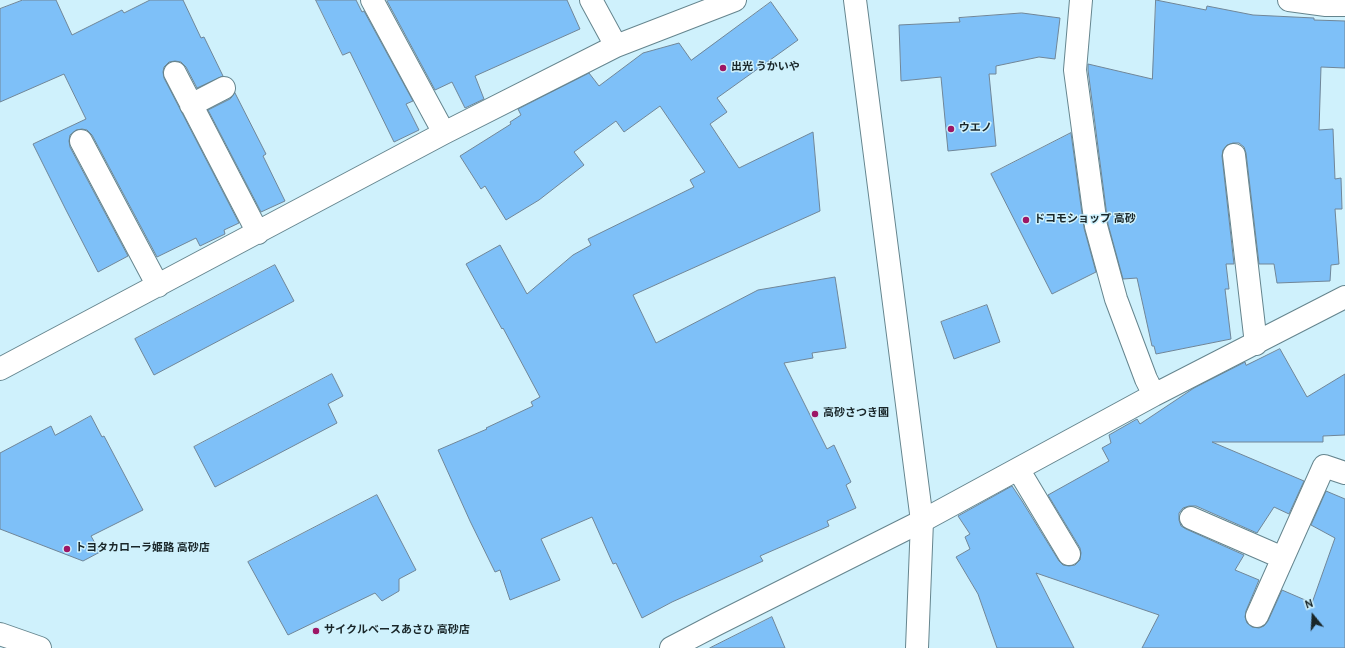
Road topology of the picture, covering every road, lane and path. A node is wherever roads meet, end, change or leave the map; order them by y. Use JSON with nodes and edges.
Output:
{"nodes":[{"id":1,"x":372,"y":0,"type":"edge"},
{"id":2,"x":591,"y":0,"type":"edge"},
{"id":3,"x":735,"y":0,"type":"edge"},
{"id":4,"x":855,"y":0,"type":"edge"},
{"id":5,"x":1081,"y":0,"type":"edge"},
{"id":6,"x":1289,"y":0,"type":"edge"},
{"id":7,"x":1345,"y":5,"type":"edge"},
{"id":8,"x":616,"y":46,"type":"junction"},
{"id":9,"x":175,"y":73,"type":"dead end"},
{"id":10,"x":224,"y":88,"type":"dead end"},
{"id":11,"x":191,"y":105,"type":"junction"},
{"id":12,"x":444,"y":133,"type":"junction"},
{"id":13,"x":81,"y":141,"type":"dead end"},
{"id":14,"x":1234,"y":155,"type":"dead end"},
{"id":15,"x":258,"y":233,"type":"junction"},
{"id":16,"x":158,"y":286,"type":"junction"},
{"id":17,"x":1345,"y":297,"type":"edge"},
{"id":18,"x":1256,"y":344,"type":"junction"},
{"id":19,"x":0,"y":369,"type":"edge"},
{"id":20,"x":1154,"y":395,"type":"junction"},
{"id":21,"x":1018,"y":469,"type":"junction"},
{"id":22,"x":1345,"y":473,"type":"edge"},
{"id":23,"x":1191,"y":518,"type":"dead end"},
{"id":24,"x":922,"y":521,"type":"junction"},
{"id":25,"x":1069,"y":554,"type":"dead end"},
{"id":26,"x":1283,"y":558,"type":"junction"},
{"id":27,"x":1257,"y":616,"type":"dead end"},
{"id":28,"x":0,"y":634,"type":"edge"},
{"id":29,"x":40,"y":648,"type":"edge"},
{"id":30,"x":671,"y":648,"type":"edge"},
{"id":31,"x":917,"y":648,"type":"edge"}],
"edges":[{"from":1,"to":12,"type":"main road"},
{"from":2,"to":8,"type":"main road"},
{"from":3,"to":8,"type":"main road"},
{"from":4,"to":24,"type":"main road"},
{"from":5,"to":20,"type":"main road"},
{"from":6,"to":7,"type":"main road"},
{"from":8,"to":12,"type":"main road"},
{"from":9,"to":11,"type":"main road"},
{"from":10,"to":11,"type":"main road"},
{"from":11,"to":15,"type":"main road"},
{"from":12,"to":15,"type":"main road"},
{"from":13,"to":16,"type":"main road"},
{"from":14,"to":18,"type":"main road"},
{"from":15,"to":16,"type":"main road"},
{"from":16,"to":19,"type":"main road"},
{"from":17,"to":18,"type":"main road"},
{"from":18,"to":20,"type":"main road"},
{"from":20,"to":21,"type":"main road"},
{"from":21,"to":24,"type":"main road"},
{"from":21,"to":25,"type":"main road"},
{"from":22,"to":26,"type":"main road"},
{"from":23,"to":26,"type":"main road"},
{"from":24,"to":30,"type":"main road"},
{"from":24,"to":31,"type":"main road"},
{"from":26,"to":27,"type":"main road"},
{"from":28,"to":29,"type":"main road"}]}
